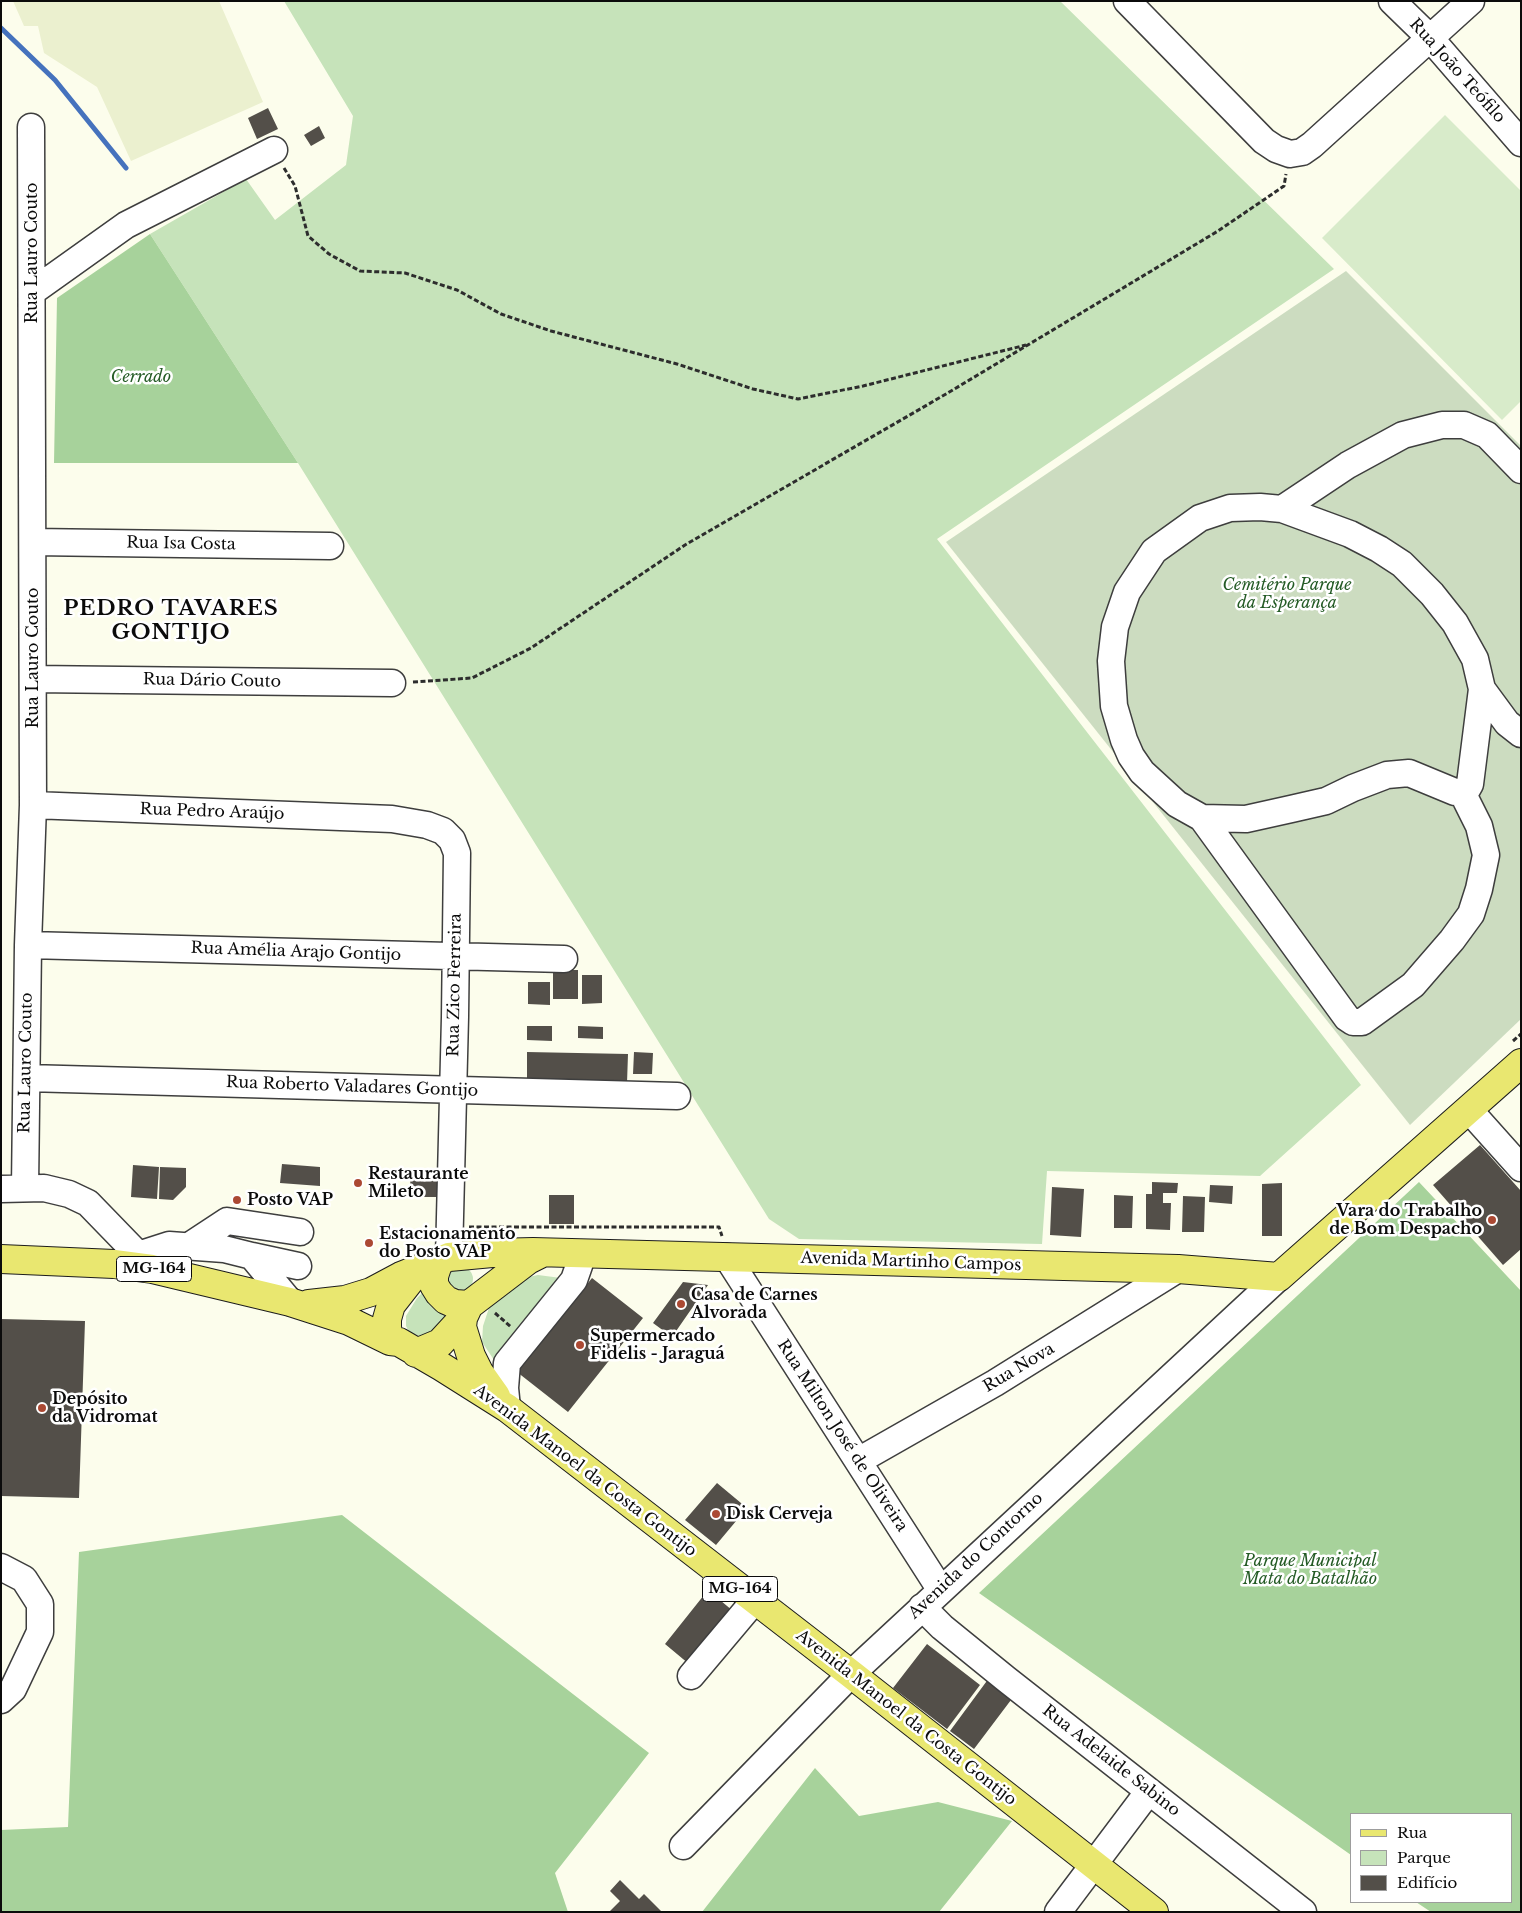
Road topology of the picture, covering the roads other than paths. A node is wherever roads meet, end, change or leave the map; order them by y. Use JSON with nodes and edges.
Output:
{"nodes":[{"id":1,"x":1127,"y":1,"type":"edge"},
{"id":2,"x":1392,"y":1,"type":"edge"},
{"id":3,"x":1471,"y":1,"type":"edge"},
{"id":4,"x":1430,"y":38,"type":"junction"},
{"id":5,"x":31,"y":127,"type":"dead end"},
{"id":6,"x":1521,"y":142,"type":"edge"},
{"id":7,"x":274,"y":150,"type":"road end"},
{"id":8,"x":32,"y":292,"type":"junction"},
{"id":9,"x":1521,"y":470,"type":"edge"},
{"id":10,"x":1282,"y":509,"type":"junction"},
{"id":11,"x":33,"y":542,"type":"junction"},
{"id":12,"x":330,"y":546,"type":"dead end"},
{"id":13,"x":33,"y":679,"type":"junction"},
{"id":14,"x":392,"y":683,"type":"road end"},
{"id":15,"x":1482,"y":689,"type":"junction"},
{"id":16,"x":1521,"y":734,"type":"edge"},
{"id":17,"x":1462,"y":792,"type":"junction"},
{"id":18,"x":33,"y":805,"type":"junction"},
{"id":19,"x":1202,"y":818,"type":"junction"},
{"id":20,"x":392,"y":819,"type":"joint"},
{"id":21,"x":28,"y":945,"type":"junction"},
{"id":22,"x":456,"y":956,"type":"junction"},
{"id":23,"x":564,"y":959,"type":"dead end"},
{"id":24,"x":1514,"y":1055,"type":"edge"},
{"id":25,"x":27,"y":1078,"type":"junction"},
{"id":26,"x":453,"y":1090,"type":"junction"},
{"id":27,"x":677,"y":1096,"type":"dead end"},
{"id":28,"x":1469,"y":1110,"type":"junction"},
{"id":29,"x":1521,"y":1168,"type":"edge"},
{"id":30,"x":13,"y":1188,"type":"edge"},
{"id":31,"x":300,"y":1232,"type":"dead end"},
{"id":32,"x":189,"y":1246,"type":"junction"},
{"id":33,"x":729,"y":1247,"type":"junction"},
{"id":34,"x":542,"y":1253,"type":"junction"},
{"id":35,"x":583,"y":1254,"type":"junction"},
{"id":36,"x":252,"y":1256,"type":"junction"},
{"id":37,"x":439,"y":1257,"type":"junction"},
{"id":38,"x":1,"y":1259,"type":"edge"},
{"id":39,"x":145,"y":1262,"type":"junction"},
{"id":40,"x":298,"y":1266,"type":"dead end"},
{"id":41,"x":1178,"y":1270,"type":"junction"},
{"id":42,"x":1279,"y":1277,"type":"junction"},
{"id":43,"x":296,"y":1304,"type":"junction"},
{"id":44,"x":466,"y":1311,"type":"junction"},
{"id":45,"x":390,"y":1340,"type":"junction"},
{"id":46,"x":416,"y":1353,"type":"junction"},
{"id":47,"x":507,"y":1408,"type":"junction"},
{"id":48,"x":858,"y":1461,"type":"junction"},
{"id":49,"x":1,"y":1567,"type":"edge"},
{"id":50,"x":931,"y":1598,"type":"junction"},
{"id":51,"x":755,"y":1600,"type":"junction"},
{"id":52,"x":851,"y":1674,"type":"junction"},
{"id":53,"x":691,"y":1676,"type":"dead end"},
{"id":54,"x":1,"y":1700,"type":"edge"},
{"id":55,"x":1149,"y":1791,"type":"junction"},
{"id":56,"x":683,"y":1846,"type":"dead end"},
{"id":57,"x":1094,"y":1866,"type":"junction"},
{"id":58,"x":1058,"y":1912,"type":"edge"},
{"id":59,"x":1154,"y":1912,"type":"edge"},
{"id":60,"x":1303,"y":1912,"type":"edge"}],
"edges":[{"from":1,"to":4,"type":"street"},
{"from":2,"to":4,"type":"street","name":"Rua João Teófilo"},
{"from":3,"to":4,"type":"street"},
{"from":4,"to":6,"type":"street","name":"Rua João Teófilo"},
{"from":5,"to":8,"type":"street","name":"Rua Lauro Couto"},
{"from":7,"to":8,"type":"street"},
{"from":8,"to":11,"type":"street","name":"Rua Lauro Couto"},
{"from":9,"to":10,"type":"street"},
{"from":10,"to":15,"type":"street"},
{"from":10,"to":19,"type":"street"},
{"from":11,"to":12,"type":"street","name":"Rua Isa Costa"},
{"from":11,"to":13,"type":"street","name":"Rua Lauro Couto"},
{"from":13,"to":14,"type":"street","name":"Rua Dário Couto"},
{"from":13,"to":18,"type":"street","name":"Rua Lauro Couto"},
{"from":15,"to":16,"type":"street"},
{"from":15,"to":17,"type":"street"},
{"from":17,"to":19,"type":"street"},
{"from":17,"to":19,"type":"street"},
{"from":18,"to":20,"type":"street","name":"Rua Pedro Araújo"},
{"from":18,"to":21,"type":"street","name":"Rua Lauro Couto"},
{"from":20,"to":22,"type":"street","name":"Rua Zico Ferreira"},
{"from":21,"to":22,"type":"street","name":"Rua Amélia Arajo Gontijo"},
{"from":21,"to":25,"type":"street","name":"Rua Lauro Couto"},
{"from":22,"to":23,"type":"street","name":"Rua Amélia Arajo Gontijo"},
{"from":22,"to":26,"type":"street","name":"Rua Zico Ferreira"},
{"from":24,"to":28,"type":"main road"},
{"from":25,"to":26,"type":"street","name":"Rua Roberto Valadares Gontijo"},
{"from":25,"to":30,"type":"street","name":"Rua Lauro Couto"},
{"from":26,"to":27,"type":"street","name":"Rua Roberto Valadares Gontijo"},
{"from":26,"to":37,"type":"street","name":"Rua Zico Ferreira"},
{"from":28,"to":29,"type":"street"},
{"from":28,"to":42,"type":"main road"},
{"from":30,"to":39,"type":"street"},
{"from":31,"to":32,"type":"street"},
{"from":32,"to":36,"type":"street"},
{"from":32,"to":39,"type":"street"},
{"from":33,"to":35,"type":"main road","name":"Avenida Martinho Campos"},
{"from":33,"to":41,"type":"main road","name":"Avenida Martinho Campos"},
{"from":33,"to":48,"type":"street","name":"Rua Milton José de Oliveira"},
{"from":34,"to":35,"type":"main road","name":"Avenida Martinho Campos"},
{"from":34,"to":37,"type":"main road","name":"Avenida Martinho Campos"},
{"from":34,"to":44,"type":"main road"},
{"from":35,"to":47,"type":"street"},
{"from":36,"to":40,"type":"street"},
{"from":36,"to":43,"type":"street"},
{"from":37,"to":43,"type":"main road"},
{"from":37,"to":44,"type":"main road"},
{"from":37,"to":45,"type":"main road"},
{"from":38,"to":39,"type":"main road","number":"MG-164"},
{"from":39,"to":43,"type":"main road","number":"MG-164"},
{"from":41,"to":42,"type":"main road","name":"Avenida Martinho Campos"},
{"from":41,"to":48,"type":"street","name":"Rua Nova"},
{"from":42,"to":50,"type":"street","name":"Avenida do Contorno"},
{"from":43,"to":45,"type":"main road","name":"Avenida Manoel da Costa Gontijo","number":"MG-164"},
{"from":44,"to":46,"type":"main road"},
{"from":44,"to":47,"type":"main road"},
{"from":45,"to":46,"type":"main road","name":"Avenida Manoel da Costa Gontijo","number":"MG-164"},
{"from":46,"to":47,"type":"main road","name":"Avenida Manoel da Costa Gontijo","number":"MG-164"},
{"from":47,"to":51,"type":"main road","name":"Avenida Manoel da Costa Gontijo","number":"MG-164"},
{"from":48,"to":50,"type":"street","name":"Rua Milton José de Oliveira"},
{"from":49,"to":54,"type":"street"},
{"from":50,"to":52,"type":"street","name":"Avenida do Contorno"},
{"from":50,"to":55,"type":"street","name":"Rua Adelaide Sabino"},
{"from":51,"to":52,"type":"main road","name":"Avenida Manoel da Costa Gontijo","number":"MG-164"},
{"from":51,"to":53,"type":"street"},
{"from":52,"to":56,"type":"street","name":"Avenida do Contorno"},
{"from":52,"to":57,"type":"main road","name":"Avenida Manoel da Costa Gontijo","number":"MG-164"},
{"from":55,"to":57,"type":"street"},
{"from":55,"to":60,"type":"street","name":"Rua Adelaide Sabino"},
{"from":57,"to":58,"type":"street"},
{"from":57,"to":59,"type":"main road","name":"Avenida Manoel da Costa Gontijo","number":"MG-164"}]}
